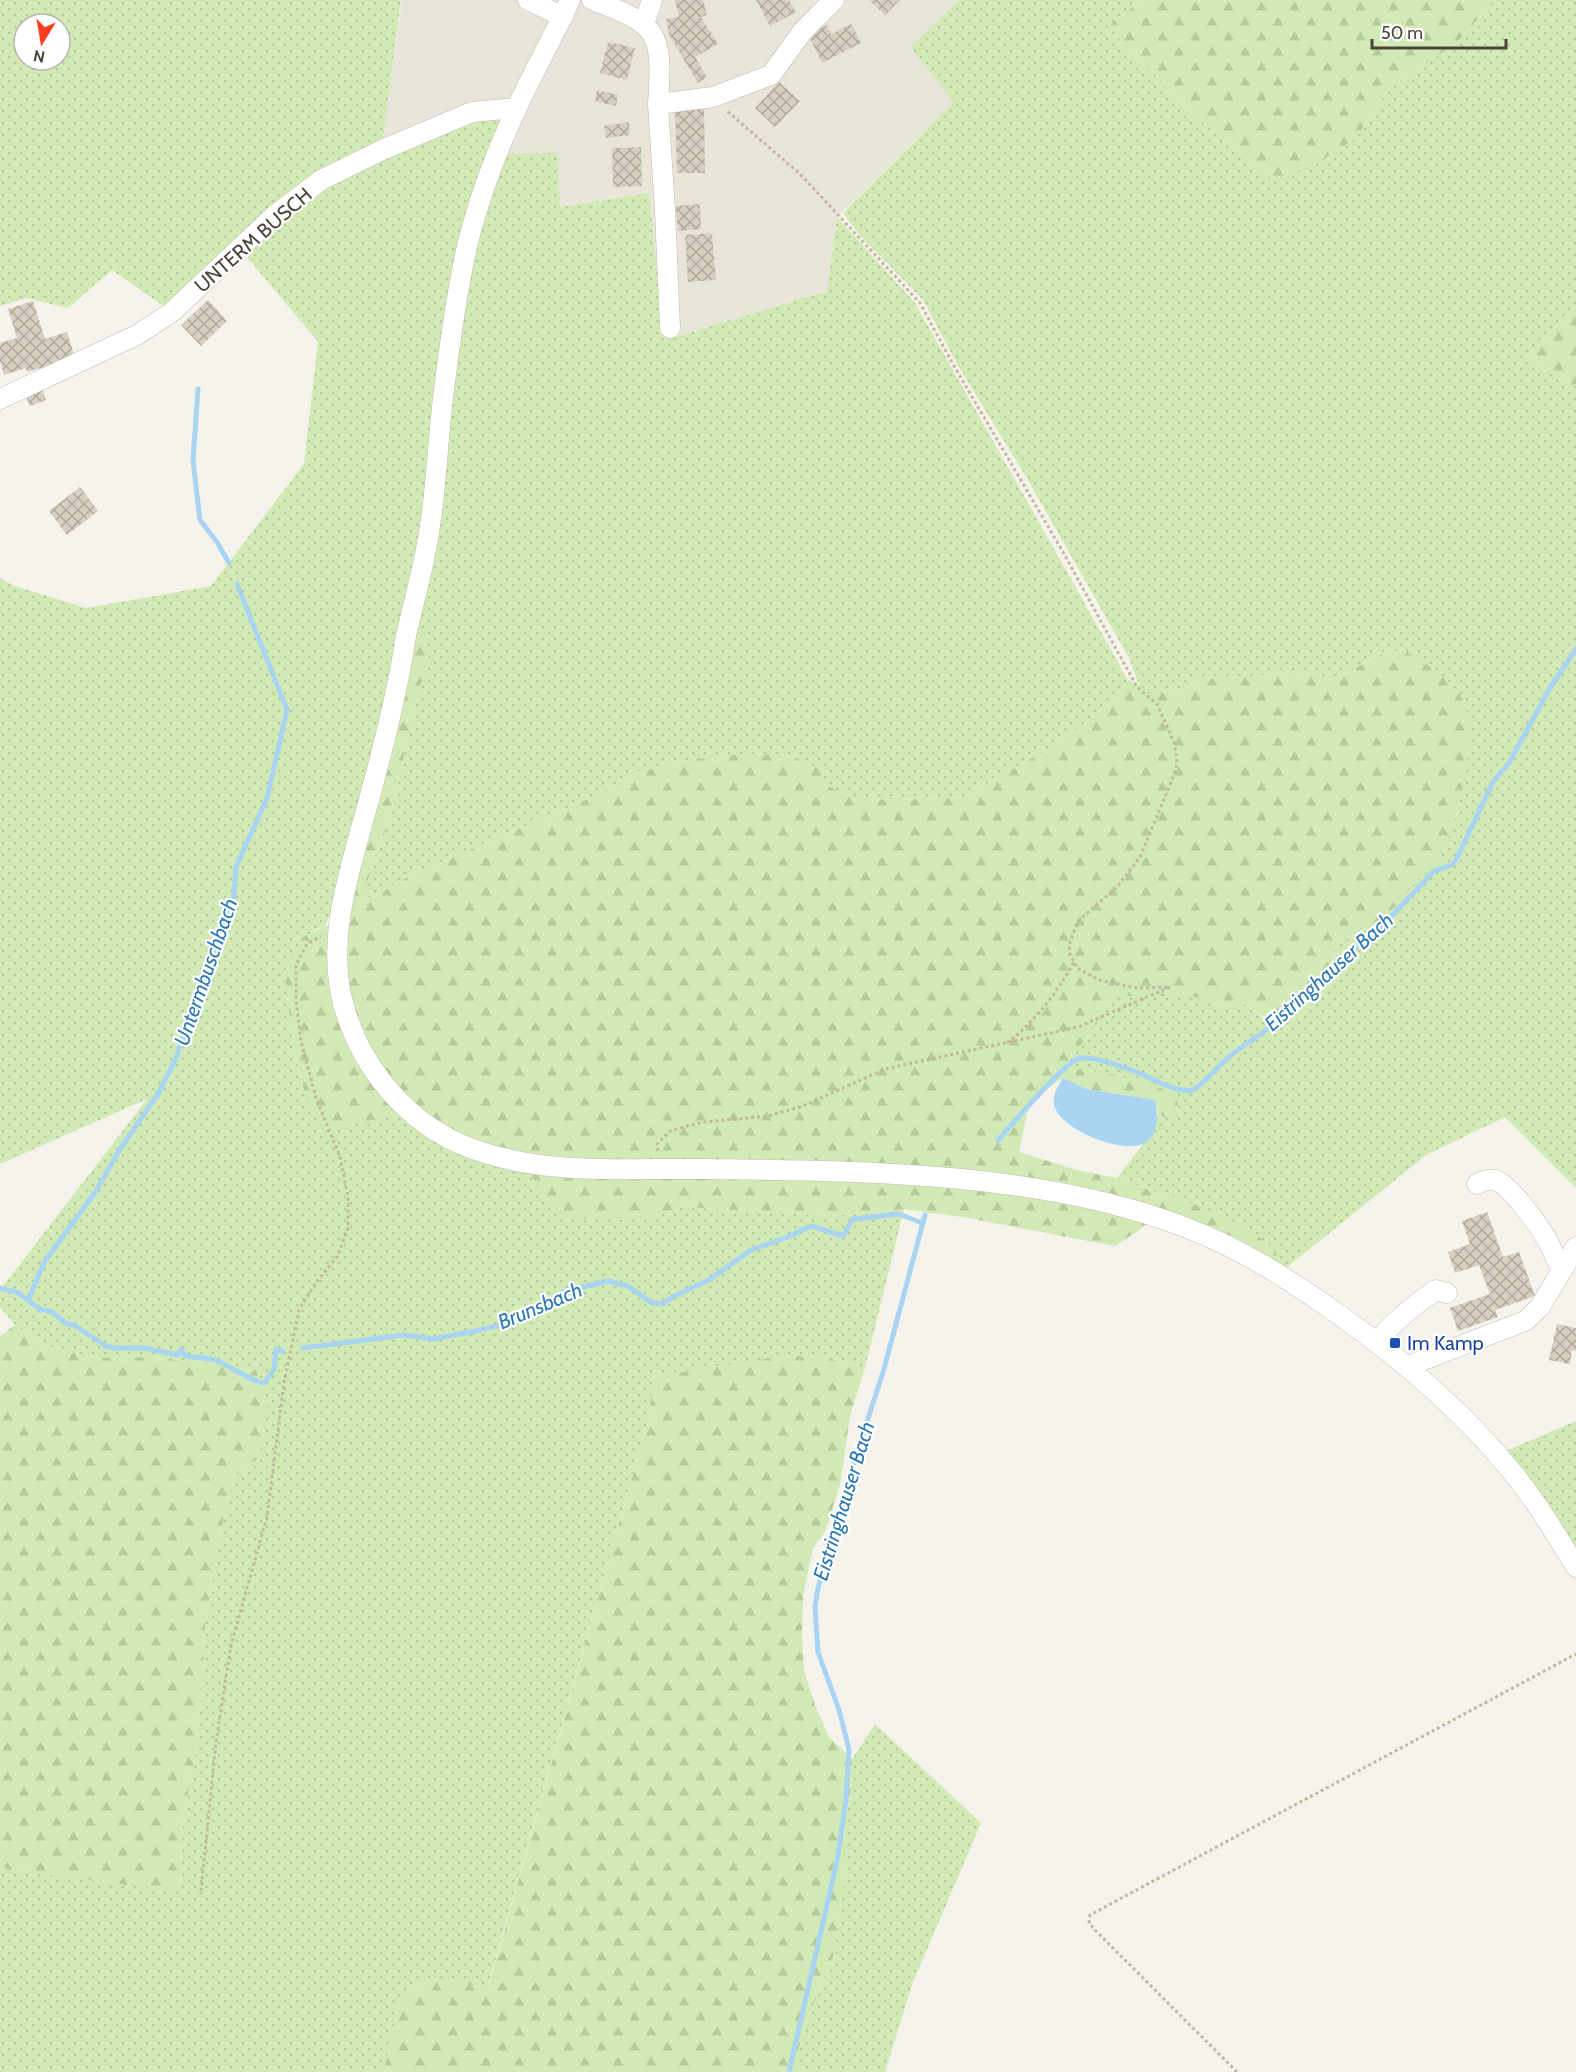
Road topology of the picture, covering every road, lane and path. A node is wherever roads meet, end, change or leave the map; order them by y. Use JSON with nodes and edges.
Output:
{"nodes":[{"id":1,"x":528,"y":0,"type":"edge"},
{"id":2,"x":592,"y":0,"type":"edge"},
{"id":3,"x":652,"y":0,"type":"edge"},
{"id":4,"x":834,"y":0,"type":"edge"},
{"id":5,"x":566,"y":8,"type":"edge"},
{"id":6,"x":644,"y":24,"type":"junction"},
{"id":7,"x":713,"y":97,"type":"junction"},
{"id":8,"x":658,"y":104,"type":"junction"},
{"id":9,"x":516,"y":108,"type":"junction"},
{"id":10,"x":670,"y":328,"type":"dead end"},
{"id":11,"x":0,"y":399,"type":"edge"},
{"id":12,"x":338,"y":936,"type":"junction"},
{"id":13,"x":1074,"y":962,"type":"junction"},
{"id":14,"x":1006,"y":1043,"type":"junction"},
{"id":15,"x":659,"y":1168,"type":"junction"},
{"id":16,"x":1477,"y":1184,"type":"dead end"},
{"id":17,"x":1576,"y":1247,"type":"edge"},
{"id":18,"x":1562,"y":1269,"type":"junction"},
{"id":19,"x":1447,"y":1293,"type":"dead end"},
{"id":20,"x":1377,"y":1341,"type":"junction"},
{"id":21,"x":1408,"y":1366,"type":"junction"},
{"id":22,"x":1576,"y":1567,"type":"edge"},
{"id":23,"x":1576,"y":1654,"type":"edge"},
{"id":24,"x":201,"y":1891,"type":"dead end"},
{"id":25,"x":1237,"y":2072,"type":"edge"}],
"edges":[{"from":1,"to":5,"type":"street"},
{"from":2,"to":6,"type":"street"},
{"from":3,"to":6,"type":"street"},
{"from":4,"to":7,"type":"street"},
{"from":5,"to":9,"type":"street"},
{"from":6,"to":8,"type":"street"},
{"from":7,"to":8,"type":"street"},
{"from":7,"to":13,"type":"path"},
{"from":8,"to":10,"type":"street"},
{"from":9,"to":11,"type":"street","name":"UNTERM BUSCH"},
{"from":9,"to":12,"type":"street"},
{"from":12,"to":15,"type":"street"},
{"from":12,"to":24,"type":"path"},
{"from":13,"to":14,"type":"path"},
{"from":13,"to":14,"type":"path"},
{"from":14,"to":15,"type":"path"},
{"from":15,"to":20,"type":"street"},
{"from":16,"to":18,"type":"street"},
{"from":17,"to":18,"type":"street"},
{"from":18,"to":21,"type":"street"},
{"from":19,"to":20,"type":"street"},
{"from":20,"to":21,"type":"street"},
{"from":21,"to":22,"type":"street"},
{"from":23,"to":25,"type":"path"}]}
